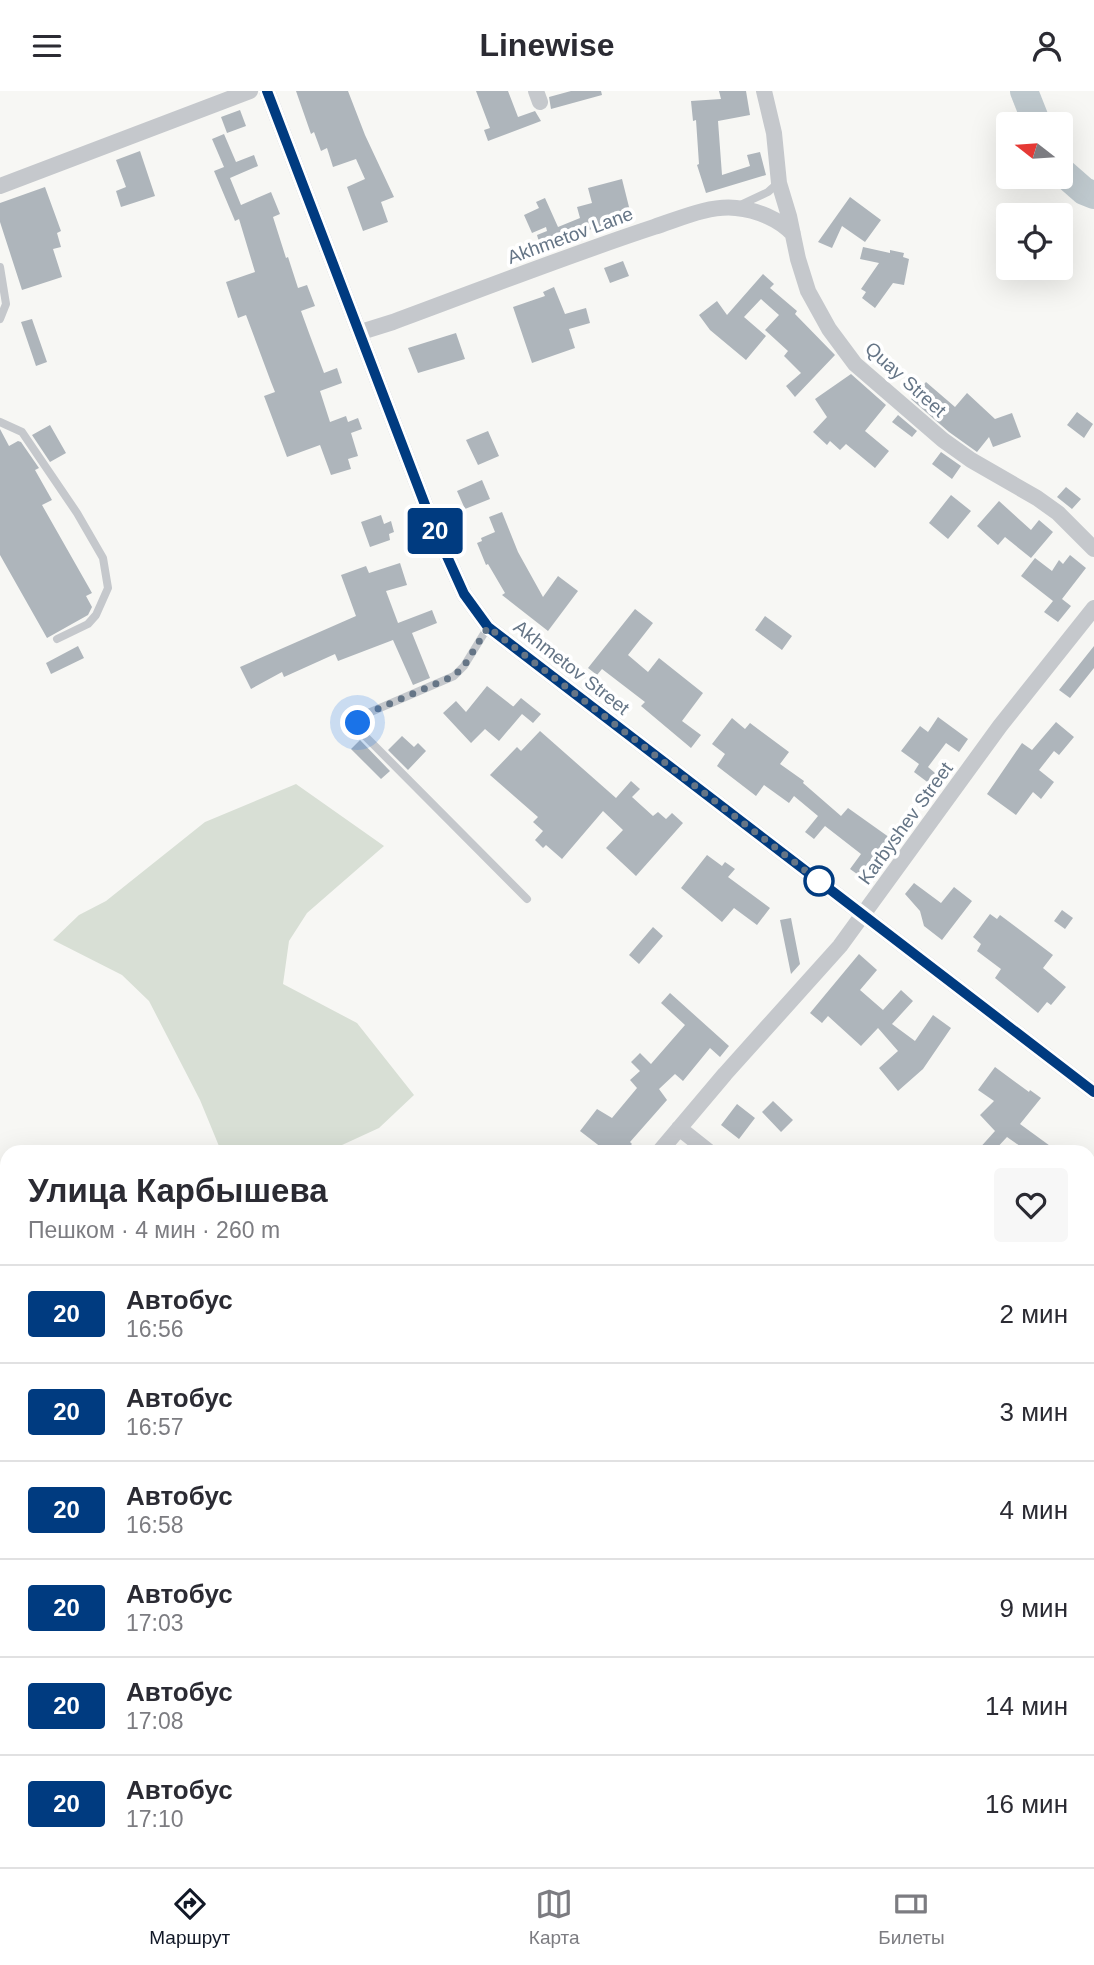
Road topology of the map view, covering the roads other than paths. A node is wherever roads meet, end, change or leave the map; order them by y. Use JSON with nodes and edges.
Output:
{"nodes":[{"id":1,"x":250,"y":91,"type":"edge"},
{"id":2,"x":267,"y":91,"type":"edge"},
{"id":3,"x":764,"y":91,"type":"edge"},
{"id":4,"x":779,"y":183,"type":"junction"},
{"id":5,"x":0,"y":186,"type":"edge"},
{"id":6,"x":736,"y":207,"type":"junction"},
{"id":7,"x":793,"y":234,"type":"junction"},
{"id":8,"x":0,"y":267,"type":"edge"},
{"id":9,"x":0,"y":319,"type":"edge"},
{"id":10,"x":360,"y":332,"type":"junction"},
{"id":11,"x":0,"y":422,"type":"edge"},
{"id":12,"x":1094,"y":549,"type":"edge"},
{"id":13,"x":1094,"y":608,"type":"edge"},
{"id":14,"x":488,"y":627,"type":"junction"},
{"id":15,"x":57,"y":639,"type":"dead end"},
{"id":16,"x":527,"y":899,"type":"dead end"},
{"id":17,"x":863,"y":915,"type":"junction"},
{"id":18,"x":1094,"y":1092,"type":"edge"},
{"id":19,"x":679,"y":1128,"type":"junction"},
{"id":20,"x":665,"y":1145,"type":"edge"},
{"id":21,"x":700,"y":1145,"type":"edge"}],
"edges":[{"from":1,"to":5,"type":"street"},
{"from":2,"to":10,"type":"street","name":"Akhmetov Street"},
{"from":3,"to":4,"type":"street","name":"Quay Street"},
{"from":4,"to":6,"type":"lane"},
{"from":4,"to":7,"type":"street","name":"Quay Street"},
{"from":6,"to":7,"type":"street","name":"Akhmetov Lane"},
{"from":6,"to":10,"type":"street","name":"Akhmetov Lane"},
{"from":7,"to":12,"type":"street","name":"Quay Street"},
{"from":8,"to":9,"type":"lane"},
{"from":10,"to":14,"type":"street","name":"Akhmetov Street"},
{"from":11,"to":15,"type":"lane"},
{"from":13,"to":17,"type":"street","name":"Karbyshev Street"},
{"from":14,"to":16,"type":"lane"},
{"from":14,"to":17,"type":"street","name":"Akhmetov Street"},
{"from":17,"to":18,"type":"street","name":"Akhmetov Street"},
{"from":17,"to":19,"type":"street","name":"Karbyshev Street"},
{"from":19,"to":20,"type":"street","name":"Karbyshev Street"},
{"from":19,"to":21,"type":"street"}]}
